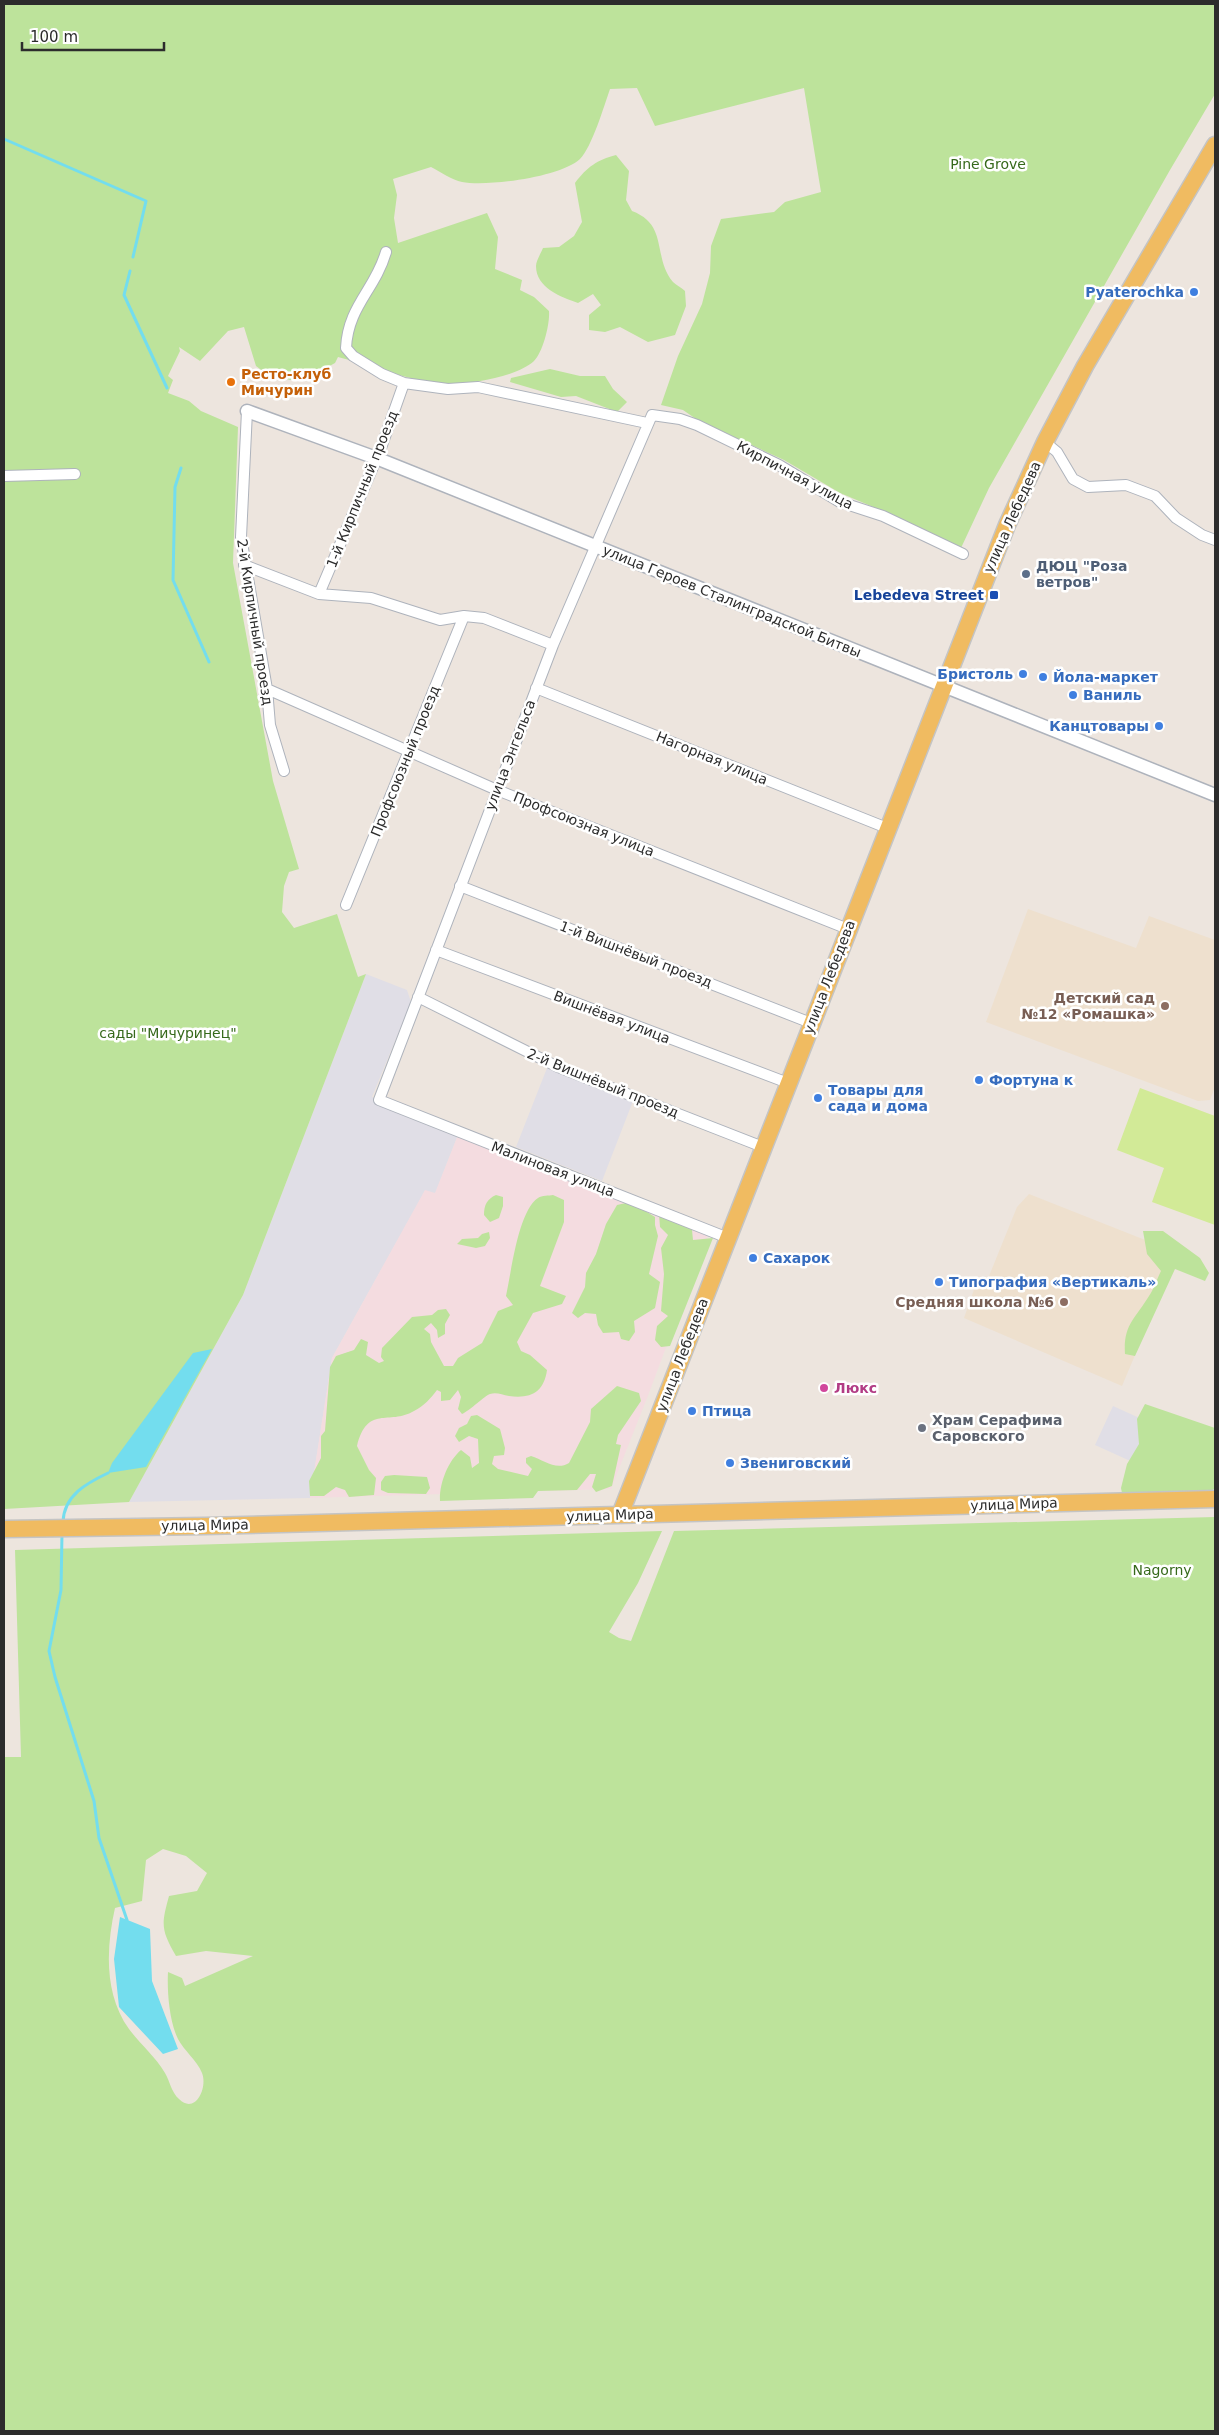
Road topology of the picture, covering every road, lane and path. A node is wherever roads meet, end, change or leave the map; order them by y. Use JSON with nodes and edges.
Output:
{"nodes":[{"id":1,"x":1215,"y":145,"type":"edge"},
{"id":2,"x":386,"y":252,"type":"dead end"},
{"id":3,"x":404,"y":382,"type":"junction"},
{"id":4,"x":247,"y":411,"type":"joint"},
{"id":5,"x":650,"y":419,"type":"junction"},
{"id":6,"x":1045,"y":442,"type":"junction"},
{"id":7,"x":376,"y":458,"type":"junction"},
{"id":8,"x":75,"y":474,"type":"dead end"},
{"id":9,"x":4,"y":476,"type":"edge"},
{"id":10,"x":1215,"y":540,"type":"edge"},
{"id":11,"x":595,"y":546,"type":"junction"},
{"id":12,"x":963,"y":554,"type":"dead end"},
{"id":13,"x":244,"y":565,"type":"junction"},
{"id":14,"x":318,"y":594,"type":"junction"},
{"id":15,"x":464,"y":616,"type":"junction"},
{"id":16,"x":553,"y":645,"type":"junction"},
{"id":17,"x":943,"y":686,"type":"junction"},
{"id":18,"x":536,"y":688,"type":"junction"},
{"id":19,"x":267,"y":689,"type":"junction"},
{"id":20,"x":408,"y":752,"type":"junction"},
{"id":21,"x":284,"y":771,"type":"dead end"},
{"id":22,"x":497,"y":790,"type":"junction"},
{"id":23,"x":1215,"y":795,"type":"edge"},
{"id":24,"x":887,"y":828,"type":"junction"},
{"id":25,"x":460,"y":886,"type":"junction"},
{"id":26,"x":346,"y":905,"type":"dead end"},
{"id":27,"x":848,"y":929,"type":"junction"},
{"id":28,"x":436,"y":950,"type":"junction"},
{"id":29,"x":418,"y":997,"type":"junction"},
{"id":30,"x":811,"y":1024,"type":"junction"},
{"id":31,"x":788,"y":1083,"type":"junction"},
{"id":32,"x":379,"y":1100,"type":"joint"},
{"id":33,"x":763,"y":1147,"type":"junction"},
{"id":34,"x":728,"y":1238,"type":"junction"},
{"id":35,"x":1215,"y":1499,"type":"edge"},
{"id":36,"x":620,"y":1515,"type":"junction"},
{"id":37,"x":4,"y":1529,"type":"edge"}],
"edges":[{"from":1,"to":6,"type":"main road","name":"улица Лебедева"},
{"from":2,"to":3,"type":"street","name":"Кирпичная улица"},
{"from":3,"to":5,"type":"street","name":"Кирпичная улица"},
{"from":3,"to":7,"type":"street","name":"1-й Кирпичный проезд"},
{"from":4,"to":7,"type":"street","name":"улица Героев Сталинградской Битвы"},
{"from":4,"to":13,"type":"street","name":"2-й Кирпичный проезд"},
{"from":5,"to":11,"type":"street","name":"улица Энгельса"},
{"from":5,"to":12,"type":"street","name":"Кирпичная улица"},
{"from":6,"to":10,"type":"street","name":"улица Лебедева"},
{"from":6,"to":17,"type":"main road","name":"улица Лебедева"},
{"from":7,"to":11,"type":"street","name":"улица Героев Сталинградской Битвы"},
{"from":7,"to":14,"type":"street","name":"1-й Кирпичный проезд"},
{"from":8,"to":9,"type":"street"},
{"from":11,"to":16,"type":"street","name":"улица Энгельса"},
{"from":11,"to":17,"type":"street","name":"улица Героев Сталинградской Битвы"},
{"from":13,"to":14,"type":"street"},
{"from":13,"to":19,"type":"street","name":"2-й Кирпичный проезд"},
{"from":14,"to":15,"type":"street"},
{"from":15,"to":16,"type":"street"},
{"from":15,"to":20,"type":"street","name":"Профсоюзный проезд"},
{"from":16,"to":18,"type":"street","name":"улица Энгельса"},
{"from":17,"to":23,"type":"street","name":"улица Героев Сталинградской Битвы"},
{"from":17,"to":24,"type":"main road","name":"улица Лебедева"},
{"from":18,"to":22,"type":"street","name":"улица Энгельса"},
{"from":18,"to":24,"type":"street","name":"Нагорная улица"},
{"from":19,"to":20,"type":"street","name":"Профсоюзная улица"},
{"from":19,"to":21,"type":"street","name":"2-й Кирпичный проезд"},
{"from":20,"to":22,"type":"street","name":"Профсоюзная улица"},
{"from":20,"to":26,"type":"street","name":"Профсоюзный проезд"},
{"from":22,"to":25,"type":"street","name":"улица Энгельса"},
{"from":22,"to":27,"type":"street","name":"Профсоюзная улица"},
{"from":24,"to":27,"type":"main road","name":"улица Лебедева"},
{"from":25,"to":28,"type":"street","name":"улица Энгельса"},
{"from":25,"to":30,"type":"street","name":"1-й Вишнёвый проезд"},
{"from":27,"to":30,"type":"main road","name":"улица Лебедева"},
{"from":28,"to":29,"type":"street","name":"улица Энгельса"},
{"from":28,"to":31,"type":"street","name":"Вишнёвая улица"},
{"from":29,"to":32,"type":"street","name":"улица Энгельса"},
{"from":29,"to":33,"type":"street","name":"2-й Вишнёвый проезд"},
{"from":30,"to":31,"type":"main road","name":"улица Лебедева"},
{"from":31,"to":33,"type":"main road","name":"улица Лебедева"},
{"from":32,"to":34,"type":"street","name":"Малиновая улица"},
{"from":33,"to":34,"type":"main road","name":"улица Лебедева"},
{"from":34,"to":36,"type":"main road","name":"улица Лебедева"},
{"from":35,"to":36,"type":"main road","name":"улица Мира"},
{"from":36,"to":37,"type":"main road","name":"улица Мира"}]}
